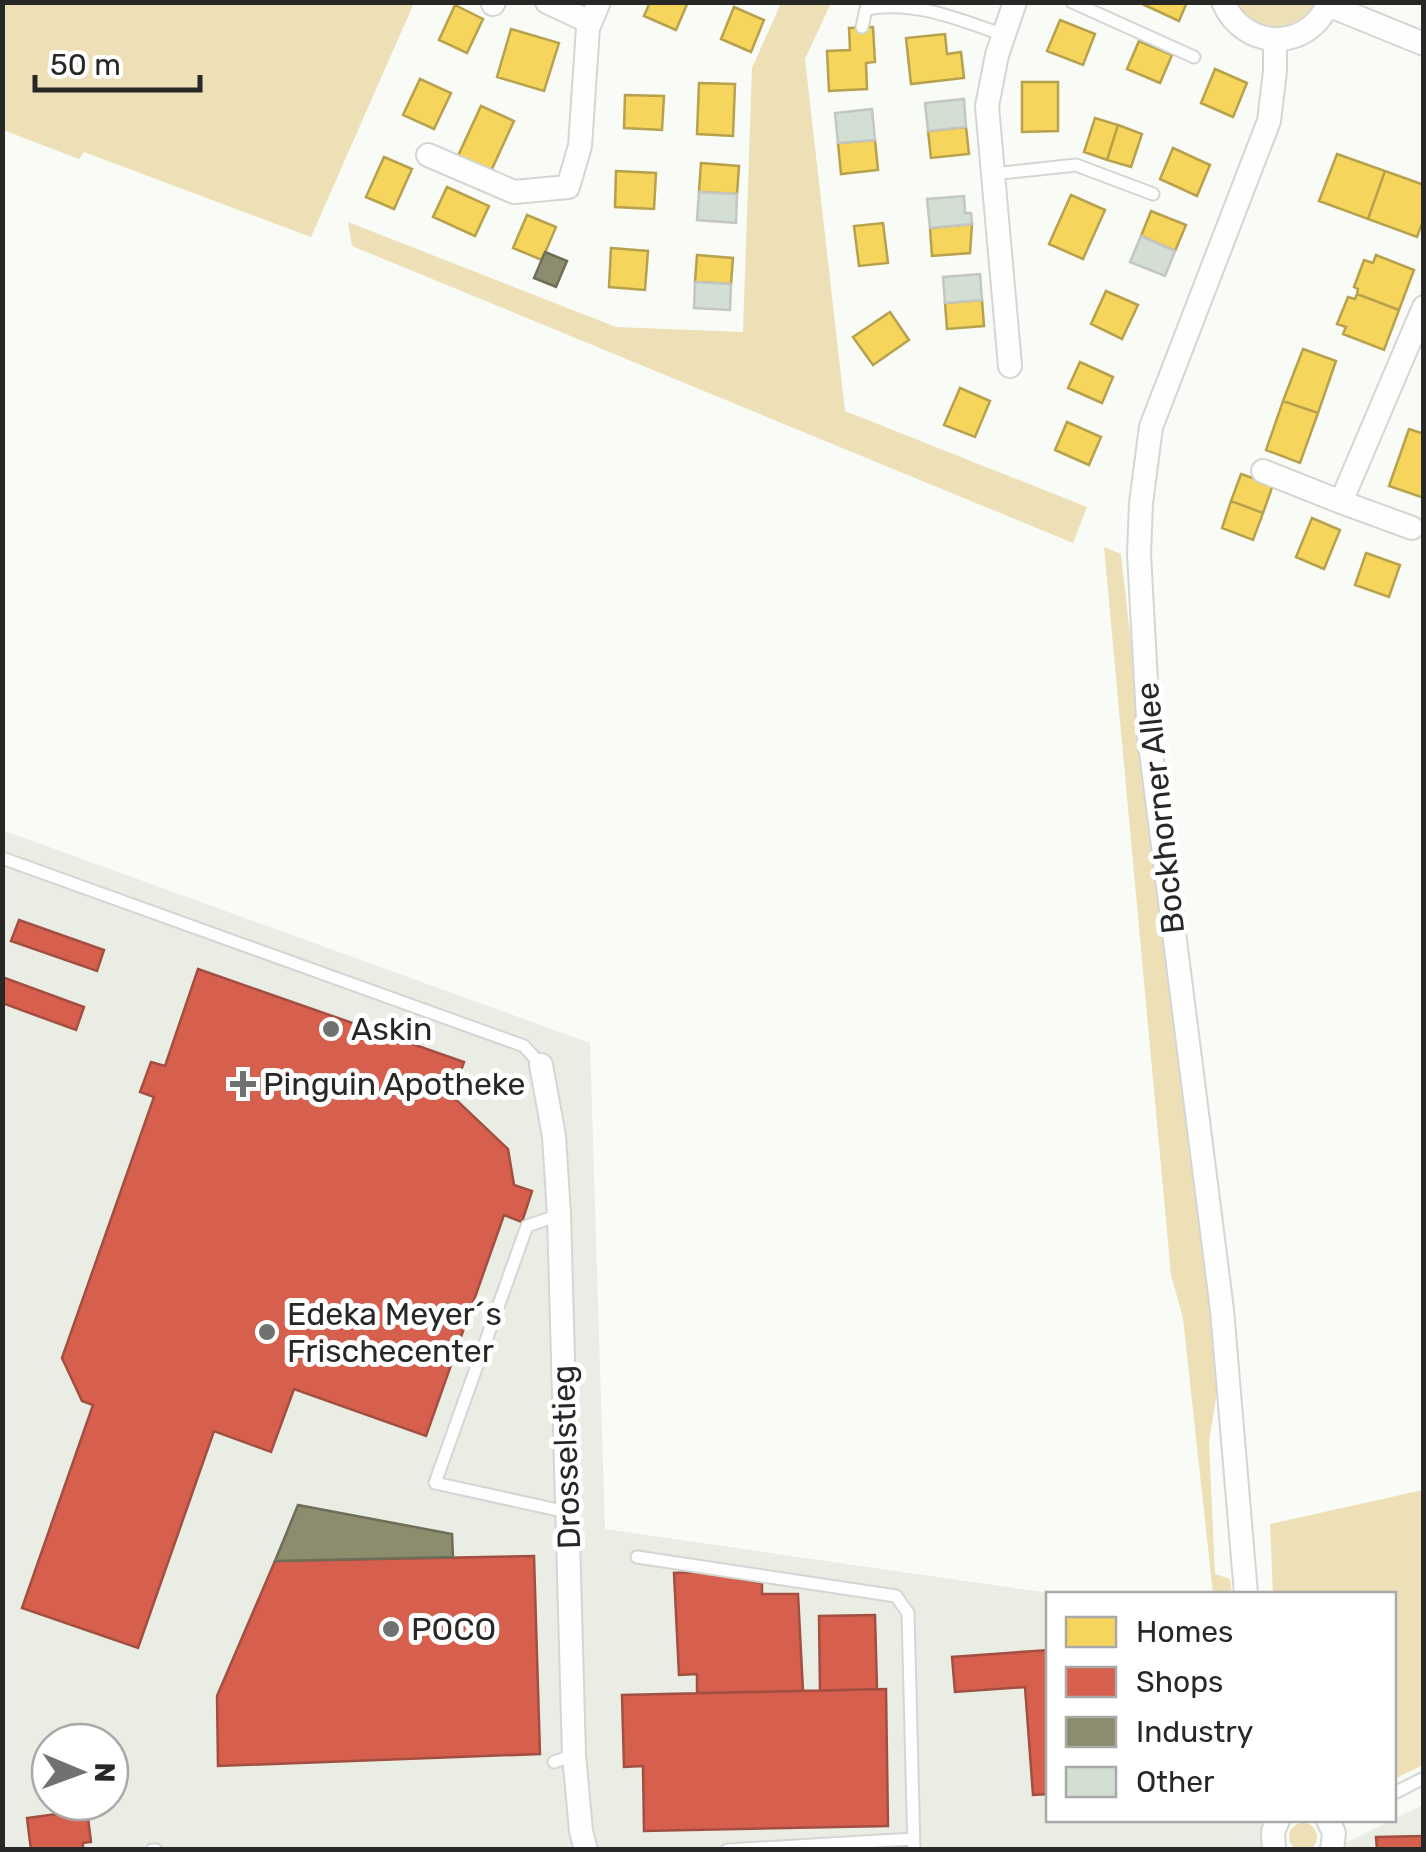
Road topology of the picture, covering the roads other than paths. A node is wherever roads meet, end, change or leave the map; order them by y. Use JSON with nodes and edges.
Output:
{"nodes":[{"id":1,"x":547,"y":2,"type":"edge"},
{"id":2,"x":1015,"y":2,"type":"edge"},
{"id":3,"x":1072,"y":2,"type":"edge"},
{"id":4,"x":1223,"y":2,"type":"edge"},
{"id":5,"x":1329,"y":4,"type":"edge"},
{"id":6,"x":595,"y":12,"type":"edge"},
{"id":7,"x":862,"y":26,"type":"dead end"},
{"id":8,"x":1004,"y":35,"type":"junction"},
{"id":9,"x":1275,"y":40,"type":"junction"},
{"id":10,"x":1424,"y":44,"type":"edge"},
{"id":11,"x":1194,"y":56,"type":"dead end"},
{"id":12,"x":428,"y":155,"type":"dead end"},
{"id":13,"x":993,"y":174,"type":"junction"},
{"id":14,"x":1153,"y":194,"type":"dead end"},
{"id":15,"x":1424,"y":307,"type":"edge"},
{"id":16,"x":1010,"y":366,"type":"dead end"},
{"id":17,"x":1263,"y":472,"type":"dead end"},
{"id":18,"x":1341,"y":502,"type":"junction"},
{"id":19,"x":1412,"y":528,"type":"dead end"},
{"id":20,"x":2,"y":858,"type":"edge"},
{"id":21,"x":541,"y":1066,"type":"joint"},
{"id":22,"x":559,"y":1216,"type":"junction"},
{"id":23,"x":567,"y":1512,"type":"junction"},
{"id":24,"x":637,"y":1558,"type":"dead end"},
{"id":25,"x":1246,"y":1592,"type":"edge"},
{"id":26,"x":1424,"y":1778,"type":"edge"},
{"id":27,"x":1396,"y":1793,"type":"edge"},
{"id":28,"x":1277,"y":1822,"type":"edge"},
{"id":29,"x":1334,"y":1822,"type":"edge"},
{"id":30,"x":914,"y":1844,"type":"edge"},
{"id":31,"x":1267,"y":1848,"type":"edge"},
{"id":32,"x":586,"y":1850,"type":"edge"},
{"id":33,"x":727,"y":1850,"type":"edge"},
{"id":34,"x":1332,"y":1850,"type":"edge"}],
"edges":[{"from":1,"to":6,"type":"street"},
{"from":2,"to":8,"type":"street"},
{"from":3,"to":11,"type":"lane"},
{"from":4,"to":9,"type":"street"},
{"from":5,"to":9,"type":"street"},
{"from":5,"to":10,"type":"street"},
{"from":6,"to":12,"type":"street"},
{"from":7,"to":8,"type":"lane"},
{"from":8,"to":13,"type":"street"},
{"from":9,"to":25,"type":"street","name":"Bockhorner Allee"},
{"from":13,"to":14,"type":"lane"},
{"from":13,"to":16,"type":"street"},
{"from":15,"to":18,"type":"street"},
{"from":17,"to":18,"type":"street"},
{"from":18,"to":19,"type":"street"},
{"from":20,"to":21,"type":"lane"},
{"from":21,"to":22,"type":"street","name":"Drosselstieg"},
{"from":22,"to":23,"type":"street","name":"Drosselstieg"},
{"from":22,"to":23,"type":"lane"},
{"from":23,"to":32,"type":"street","name":"Drosselstieg"},
{"from":24,"to":30,"type":"lane"},
{"from":26,"to":27,"type":"lane"},
{"from":28,"to":31,"type":"street"},
{"from":29,"to":34,"type":"street"},
{"from":30,"to":33,"type":"lane"}]}
